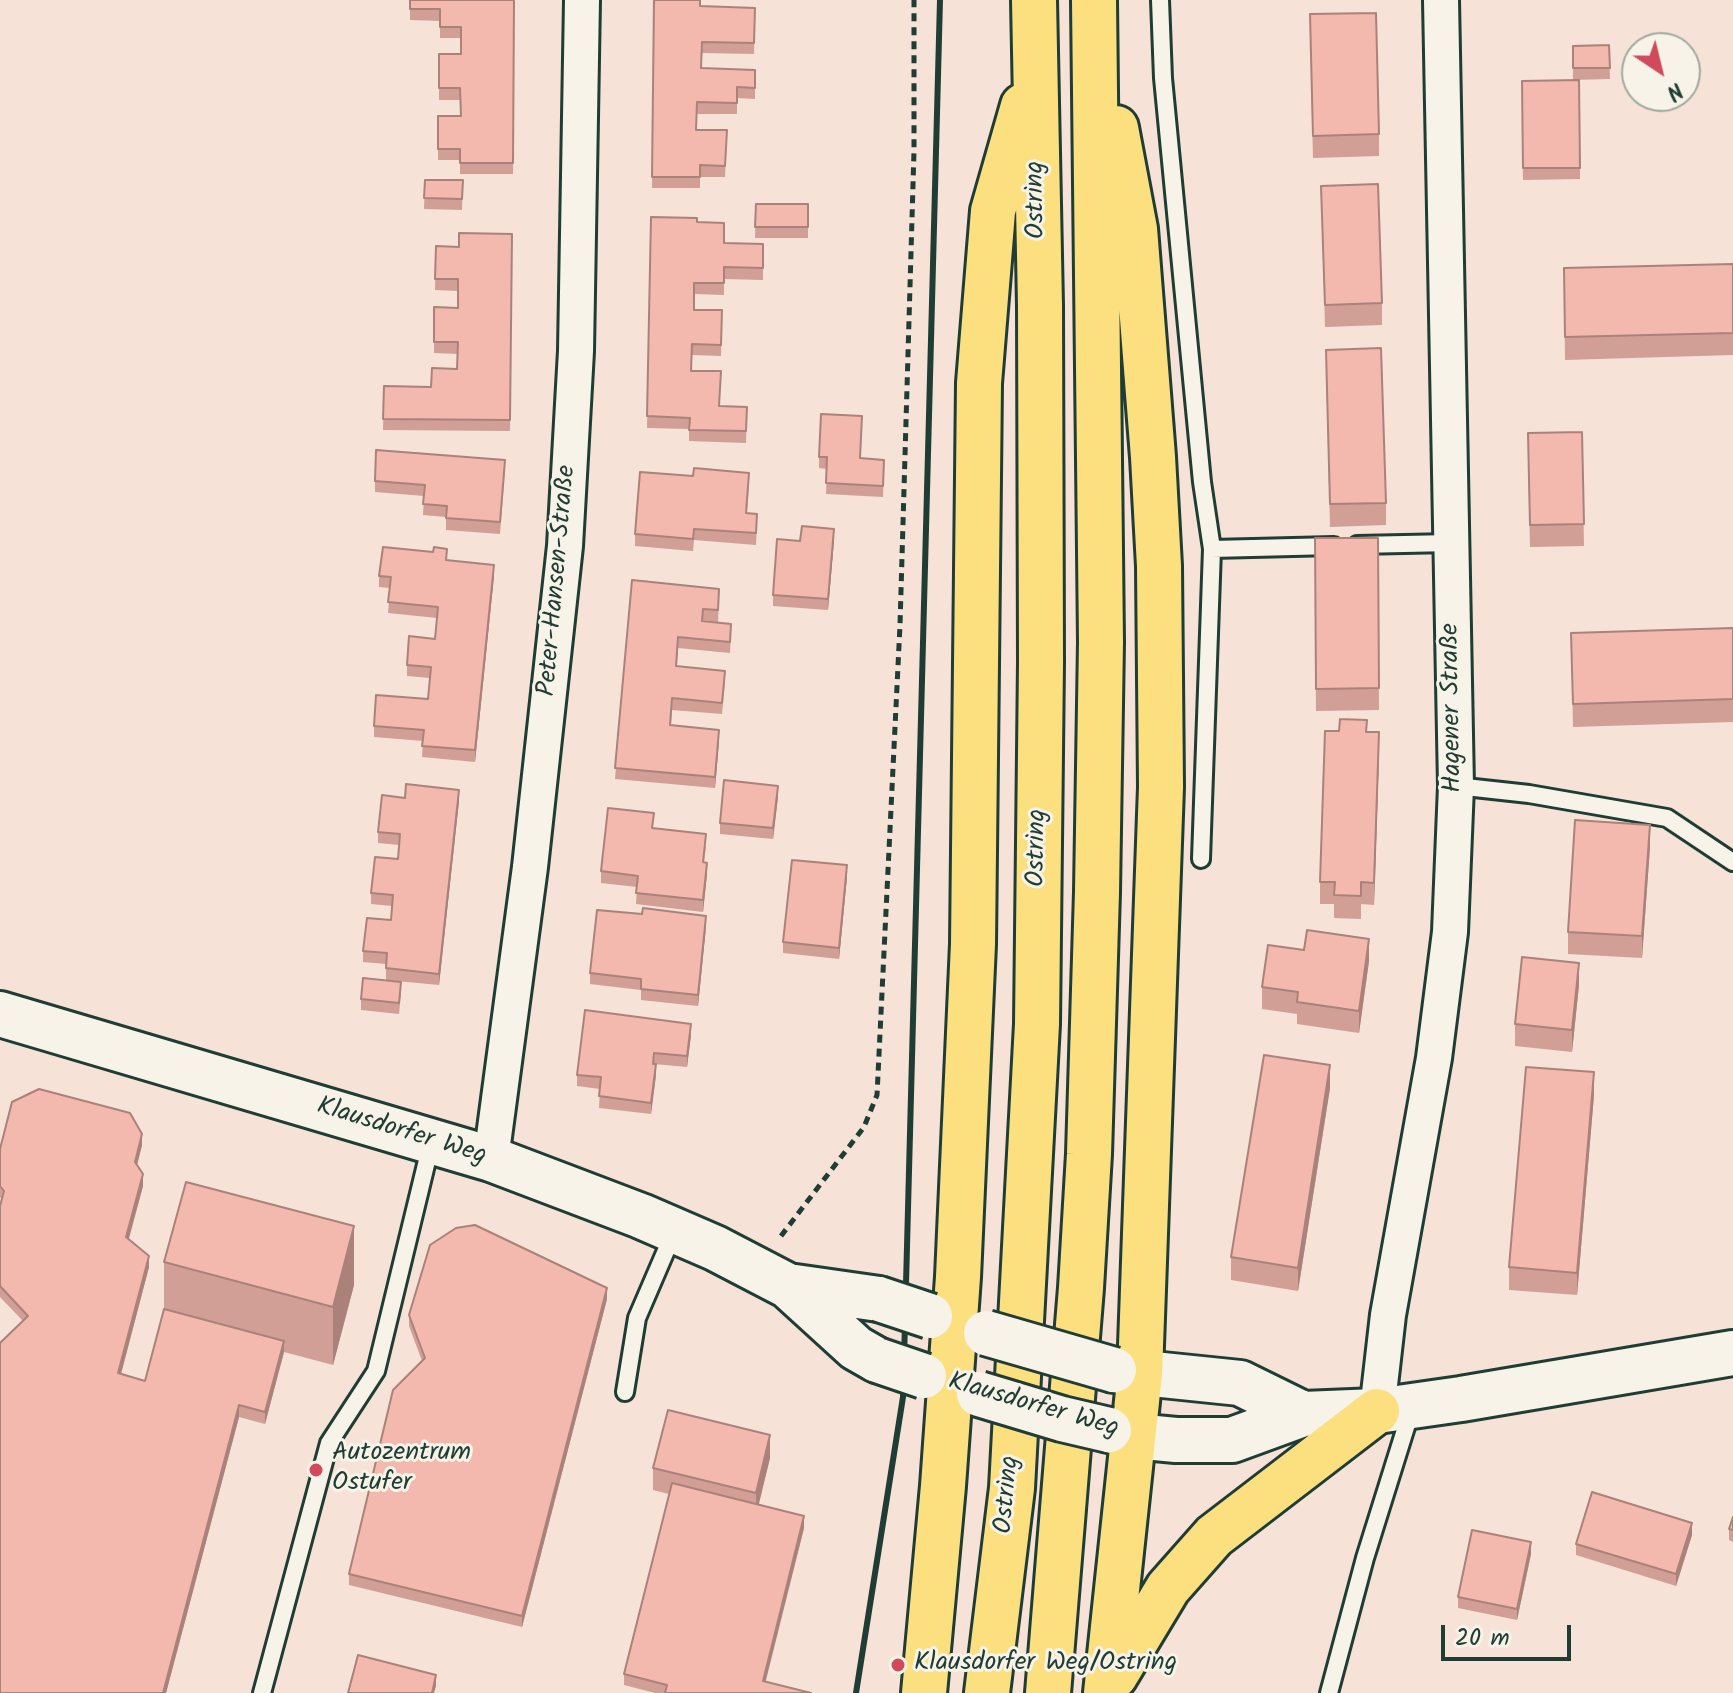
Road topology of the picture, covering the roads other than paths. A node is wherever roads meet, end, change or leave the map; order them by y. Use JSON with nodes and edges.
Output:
{"nodes":[{"id":1,"x":582,"y":0,"type":"edge"},
{"id":2,"x":1034,"y":0,"type":"edge"},
{"id":3,"x":1160,"y":0,"type":"edge"},
{"id":4,"x":1441,"y":0,"type":"edge"},
{"id":5,"x":1094,"y":7,"type":"edge"},
{"id":6,"x":1035,"y":66,"type":"junction"},
{"id":7,"x":1451,"y":543,"type":"junction"},
{"id":8,"x":1212,"y":549,"type":"junction"},
{"id":9,"x":1456,"y":786,"type":"junction"},
{"id":10,"x":1201,"y":859,"type":"dead end"},
{"id":11,"x":1733,"y":862,"type":"edge"},
{"id":12,"x":1,"y":1019,"type":"edge"},
{"id":13,"x":432,"y":1142,"type":"junction"},
{"id":14,"x":491,"y":1159,"type":"junction"},
{"id":15,"x":674,"y":1230,"type":"junction"},
{"id":16,"x":772,"y":1278,"type":"junction"},
{"id":17,"x":956,"y":1325,"type":"junction"},
{"id":18,"x":1733,"y":1353,"type":"edge"},
{"id":19,"x":1127,"y":1371,"type":"junction"},
{"id":20,"x":951,"y":1384,"type":"junction"},
{"id":21,"x":625,"y":1392,"type":"dead end"},
{"id":22,"x":1395,"y":1408,"type":"junction"},
{"id":23,"x":1303,"y":1414,"type":"junction"},
{"id":24,"x":1122,"y":1433,"type":"junction"},
{"id":25,"x":1106,"y":1692,"type":"edge"},
{"id":26,"x":262,"y":1693,"type":"edge"},
{"id":27,"x":924,"y":1693,"type":"edge"},
{"id":28,"x":987,"y":1693,"type":"edge"},
{"id":29,"x":1048,"y":1693,"type":"edge"},
{"id":30,"x":1329,"y":1693,"type":"edge"}],
"edges":[{"from":1,"to":14,"type":"street","name":"Peter-Hansen-Straße"},
{"from":2,"to":6,"type":"highway","name":"Ostring"},
{"from":3,"to":8,"type":"lane"},
{"from":4,"to":7,"type":"street","name":"Hagener Straße"},
{"from":5,"to":19,"type":"highway"},
{"from":5,"to":29,"type":"highway"},
{"from":6,"to":17,"type":"highway"},
{"from":6,"to":28,"type":"highway","name":"Ostring"},
{"from":7,"to":8,"type":"lane"},
{"from":7,"to":9,"type":"street","name":"Hagener Straße"},
{"from":8,"to":10,"type":"lane"},
{"from":9,"to":11,"type":"lane"},
{"from":9,"to":22,"type":"street","name":"Hagener Straße"},
{"from":12,"to":13,"type":"street","name":"Klausdorfer Weg"},
{"from":13,"to":14,"type":"street","name":"Klausdorfer Weg"},
{"from":13,"to":26,"type":"lane"},
{"from":14,"to":15,"type":"street","name":"Klausdorfer Weg"},
{"from":15,"to":16,"type":"street","name":"Klausdorfer Weg"},
{"from":15,"to":21,"type":"lane"},
{"from":16,"to":17,"type":"street","name":"Klausdorfer Weg","bridge":true},
{"from":16,"to":20,"type":"street","name":"Klausdorfer Weg","bridge":true},
{"from":17,"to":19,"type":"street","name":"Klausdorfer Weg","bridge":true},
{"from":17,"to":20,"type":"highway"},
{"from":18,"to":22,"type":"street","name":"Klausdorfer Weg"},
{"from":19,"to":23,"type":"street","name":"Klausdorfer Weg"},
{"from":19,"to":24,"type":"highway"},
{"from":20,"to":24,"type":"street","name":"Klausdorfer Weg","bridge":true},
{"from":20,"to":27,"type":"highway"},
{"from":22,"to":23,"type":"street","name":"Klausdorfer Weg"},
{"from":22,"to":25,"type":"highway"},
{"from":22,"to":30,"type":"lane"},
{"from":23,"to":24,"type":"street","name":"Klausdorfer Weg"},
{"from":24,"to":25,"type":"highway"}]}
